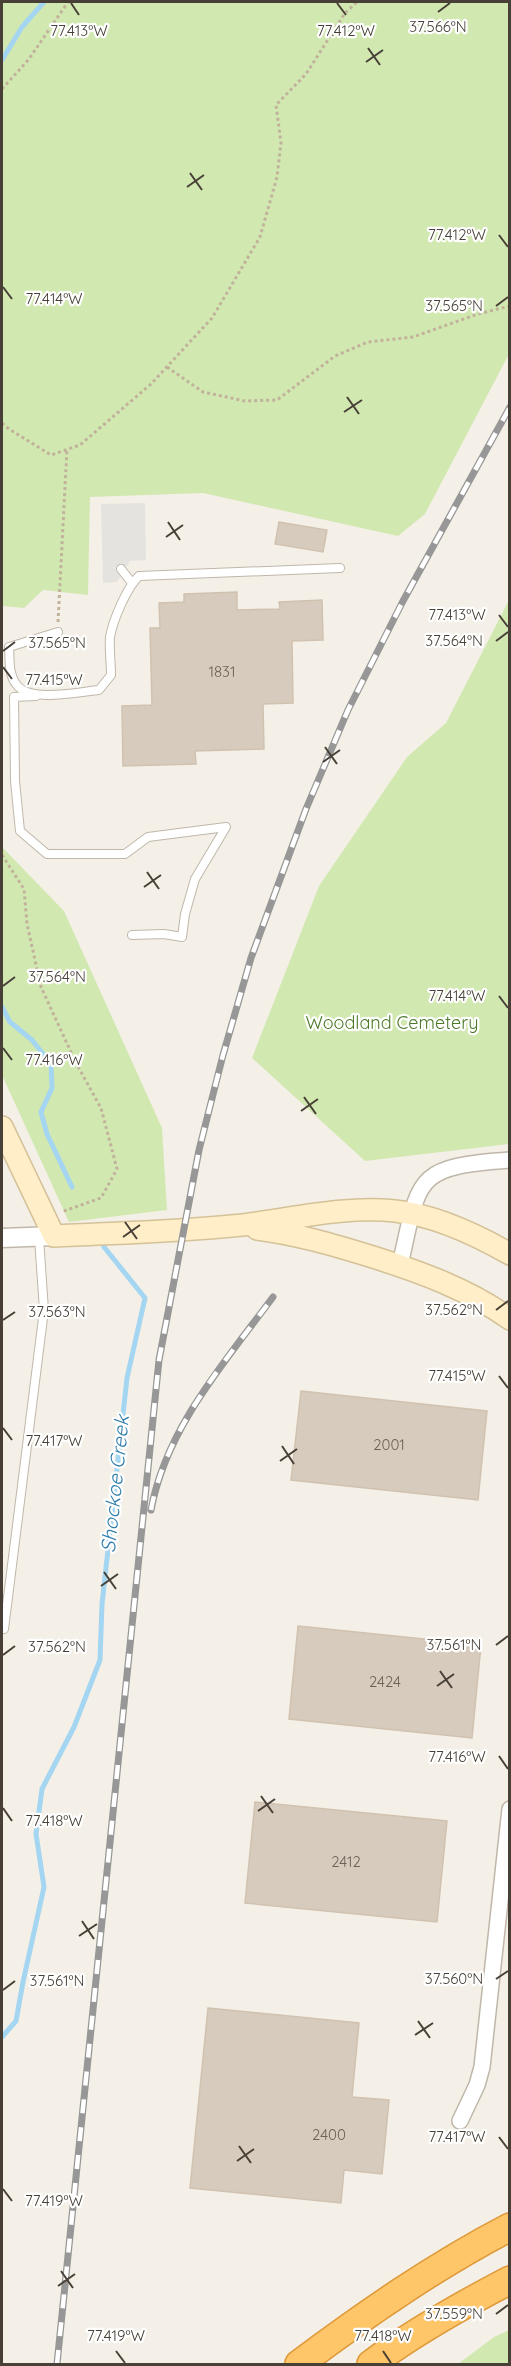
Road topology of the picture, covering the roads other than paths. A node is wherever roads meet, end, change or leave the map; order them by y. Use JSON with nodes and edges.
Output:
{"nodes":[{"id":1,"x":340,"y":568,"type":"dead end"},
{"id":2,"x":121,"y":569,"type":"dead end"},
{"id":3,"x":132,"y":583,"type":"junction"},
{"id":4,"x":58,"y":632,"type":"road end"},
{"id":5,"x":36,"y":696,"type":"junction"},
{"id":6,"x":132,"y":935,"type":"dead end"},
{"id":7,"x":2,"y":1127,"type":"edge"},
{"id":8,"x":510,"y":1160,"type":"edge"},
{"id":9,"x":412,"y":1214,"type":"junction"},
{"id":10,"x":233,"y":1226,"type":"junction"},
{"id":11,"x":46,"y":1230,"type":"junction"},
{"id":12,"x":2,"y":1238,"type":"edge"},
{"id":13,"x":510,"y":1254,"type":"edge"},
{"id":14,"x":400,"y":1265,"type":"junction"},
{"id":15,"x":510,"y":1319,"type":"edge"},
{"id":16,"x":4,"y":1629,"type":"dead end"},
{"id":17,"x":510,"y":1809,"type":"edge"},
{"id":18,"x":460,"y":2121,"type":"dead end"},
{"id":19,"x":510,"y":2227,"type":"edge"},
{"id":20,"x":510,"y":2280,"type":"edge"},
{"id":21,"x":299,"y":2364,"type":"edge"},
{"id":22,"x":371,"y":2364,"type":"edge"}],
"edges":[{"from":1,"to":3,"type":"lane"},
{"from":2,"to":3,"type":"lane"},
{"from":3,"to":5,"type":"lane"},
{"from":4,"to":5,"type":"lane"},
{"from":5,"to":6,"type":"lane"},
{"from":7,"to":11,"type":"main road"},
{"from":8,"to":9,"type":"street"},
{"from":9,"to":10,"type":"main road"},
{"from":9,"to":13,"type":"main road"},
{"from":9,"to":14,"type":"street"},
{"from":10,"to":11,"type":"main road"},
{"from":10,"to":14,"type":"main road"},
{"from":11,"to":12,"type":"street"},
{"from":11,"to":16,"type":"lane"},
{"from":14,"to":15,"type":"main road"},
{"from":17,"to":18,"type":"street"},
{"from":19,"to":21,"type":"highway"},
{"from":20,"to":22,"type":"highway"}]}
